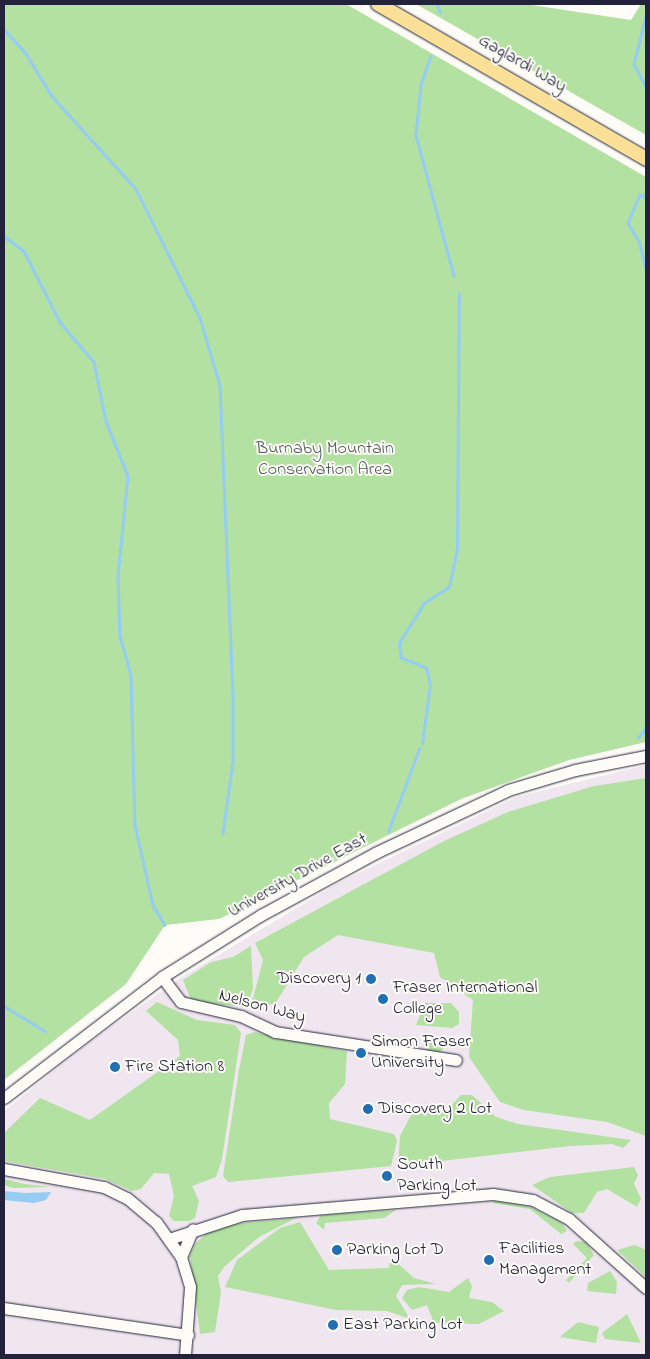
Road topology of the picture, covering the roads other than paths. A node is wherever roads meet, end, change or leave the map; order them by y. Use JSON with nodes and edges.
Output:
{"nodes":[{"id":1,"x":378,"y":4,"type":"edge"},
{"id":2,"x":646,"y":159,"type":"edge"},
{"id":3,"x":646,"y":756,"type":"edge"},
{"id":4,"x":162,"y":977,"type":"junction"},
{"id":5,"x":456,"y":1060,"type":"dead end"},
{"id":6,"x":4,"y":1098,"type":"edge"},
{"id":7,"x":4,"y":1169,"type":"edge"},
{"id":8,"x":193,"y":1229,"type":"junction"},
{"id":9,"x":169,"y":1239,"type":"junction"},
{"id":10,"x":181,"y":1257,"type":"junction"},
{"id":11,"x":646,"y":1288,"type":"edge"},
{"id":12,"x":4,"y":1308,"type":"edge"},
{"id":13,"x":188,"y":1335,"type":"junction"},
{"id":14,"x":185,"y":1355,"type":"edge"}],
"edges":[{"from":1,"to":2,"type":"main road","name":"Gaglardi Way"},
{"from":3,"to":4,"type":"street","name":"University Drive East"},
{"from":4,"to":5,"type":"street","name":"Nelson Way"},
{"from":4,"to":6,"type":"street","name":"University Drive East"},
{"from":7,"to":9,"type":"street"},
{"from":8,"to":9,"type":"street"},
{"from":8,"to":10,"type":"street"},
{"from":8,"to":11,"type":"street"},
{"from":9,"to":10,"type":"street"},
{"from":10,"to":13,"type":"street"},
{"from":12,"to":13,"type":"street"},
{"from":13,"to":14,"type":"street"}]}
